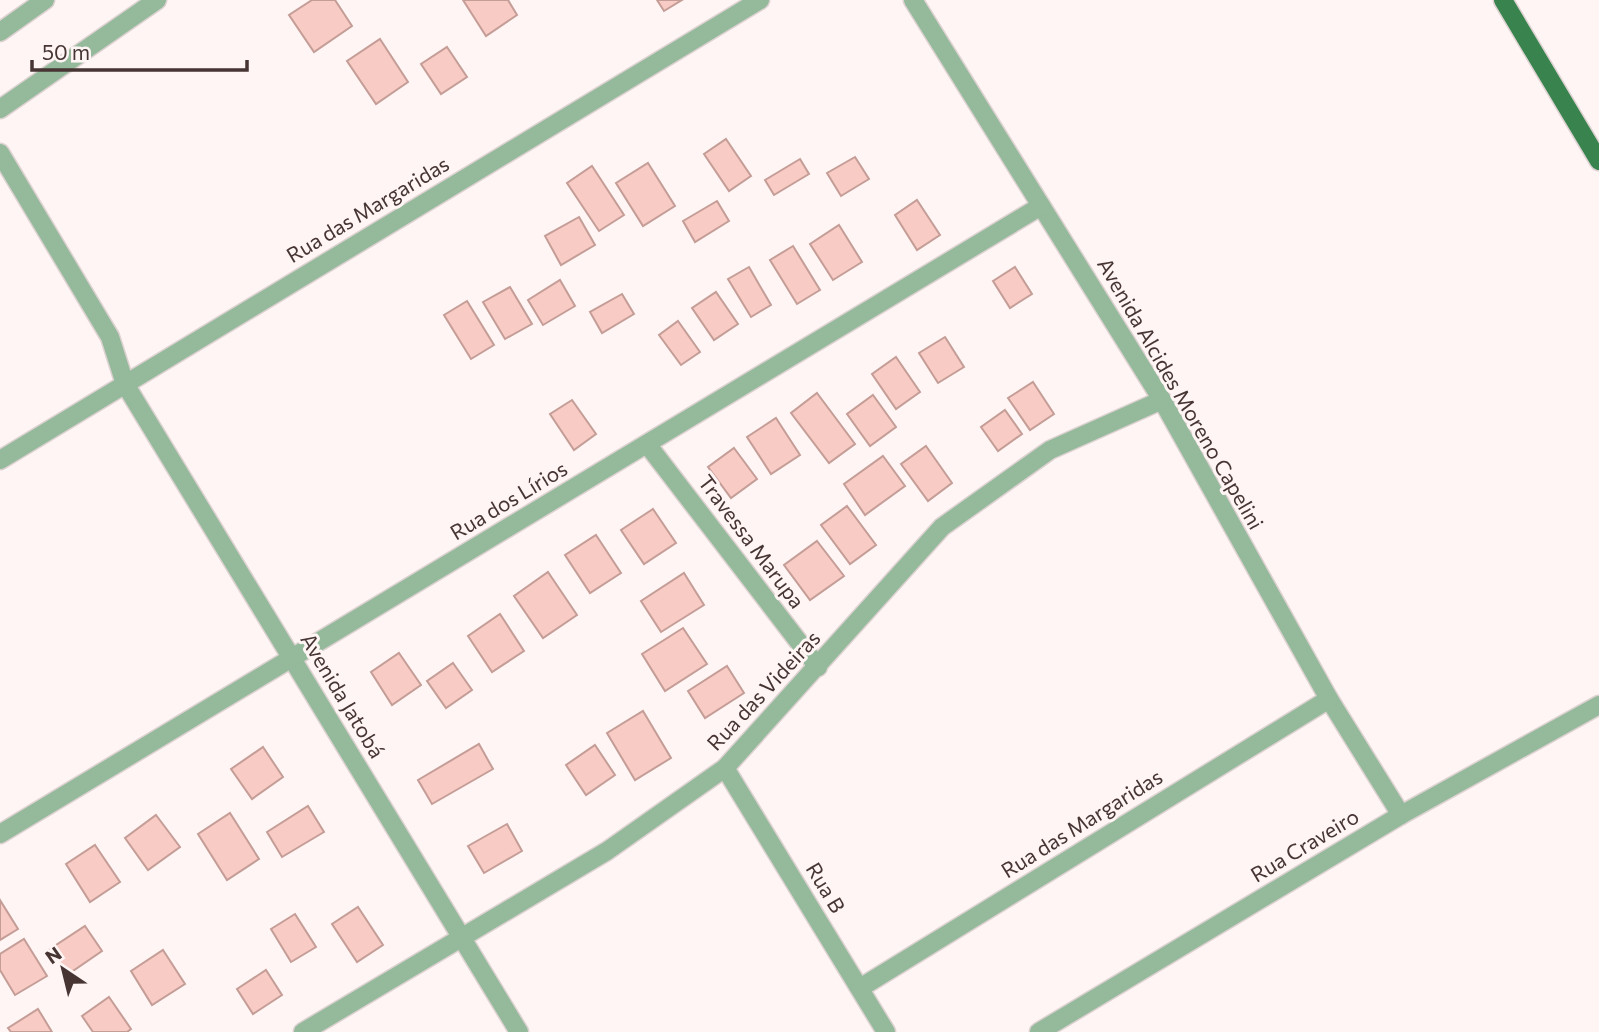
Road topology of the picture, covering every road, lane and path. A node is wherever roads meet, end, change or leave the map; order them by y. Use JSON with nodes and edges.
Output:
{"nodes":[{"id":1,"x":45,"y":0,"type":"edge"},
{"id":2,"x":157,"y":0,"type":"edge"},
{"id":3,"x":760,"y":0,"type":"edge"},
{"id":4,"x":913,"y":0,"type":"edge"},
{"id":5,"x":1503,"y":0,"type":"edge"},
{"id":6,"x":0,"y":32,"type":"edge"},
{"id":7,"x":0,"y":109,"type":"edge"},
{"id":8,"x":0,"y":153,"type":"edge"},
{"id":9,"x":1599,"y":161,"type":"edge"},
{"id":10,"x":1041,"y":206,"type":"junction"},
{"id":11,"x":125,"y":384,"type":"junction"},
{"id":12,"x":1162,"y":400,"type":"junction"},
{"id":13,"x":647,"y":444,"type":"junction"},
{"id":14,"x":0,"y":460,"type":"edge"},
{"id":15,"x":292,"y":658,"type":"junction"},
{"id":16,"x":818,"y":667,"type":"junction"},
{"id":17,"x":1329,"y":699,"type":"junction"},
{"id":18,"x":1599,"y":705,"type":"edge"},
{"id":19,"x":725,"y":768,"type":"junction"},
{"id":20,"x":1401,"y":815,"type":"junction"},
{"id":21,"x":0,"y":834,"type":"edge"},
{"id":22,"x":462,"y":938,"type":"junction"},
{"id":23,"x":860,"y":988,"type":"junction"},
{"id":24,"x":303,"y":1032,"type":"edge"},
{"id":25,"x":519,"y":1032,"type":"edge"},
{"id":26,"x":886,"y":1032,"type":"edge"},
{"id":27,"x":1039,"y":1032,"type":"edge"}],
"edges":[{"from":1,"to":6,"type":"street"},
{"from":2,"to":7,"type":"street"},
{"from":3,"to":11,"type":"street","name":"Rua das Margaridas"},
{"from":4,"to":10,"type":"street","name":"Avenida Alcides Moreno Capelini"},
{"from":5,"to":9,"type":"main road"},
{"from":8,"to":11,"type":"street","name":"Avenida Jatobá"},
{"from":10,"to":12,"type":"street","name":"Avenida Alcides Moreno Capelini"},
{"from":10,"to":13,"type":"street","name":"Rua dos Lírios"},
{"from":11,"to":14,"type":"street","name":"Rua das Margaridas"},
{"from":11,"to":15,"type":"street","name":"Avenida Jatobá"},
{"from":12,"to":16,"type":"street","name":"Rua das Videiras"},
{"from":12,"to":17,"type":"street","name":"Avenida Alcides Moreno Capelini"},
{"from":13,"to":15,"type":"street","name":"Rua dos Lírios"},
{"from":13,"to":16,"type":"street","name":"Travessa Marupa"},
{"from":15,"to":21,"type":"street","name":"Rua dos Lírios"},
{"from":15,"to":22,"type":"street","name":"Avenida Jatobá"},
{"from":16,"to":19,"type":"street","name":"Rua das Videiras"},
{"from":17,"to":20,"type":"street","name":"Avenida Alcides Moreno Capelini"},
{"from":17,"to":23,"type":"street","name":"Rua das Margaridas"},
{"from":18,"to":20,"type":"street","name":"Rua Craveiro"},
{"from":19,"to":22,"type":"street","name":"Rua das Videiras"},
{"from":19,"to":23,"type":"street","name":"Rua B"},
{"from":20,"to":27,"type":"street","name":"Rua Craveiro"},
{"from":22,"to":24,"type":"street","name":"Rua das Videiras"},
{"from":22,"to":25,"type":"street","name":"Avenida Jatobá"},
{"from":23,"to":26,"type":"street","name":"Rua B"}]}
